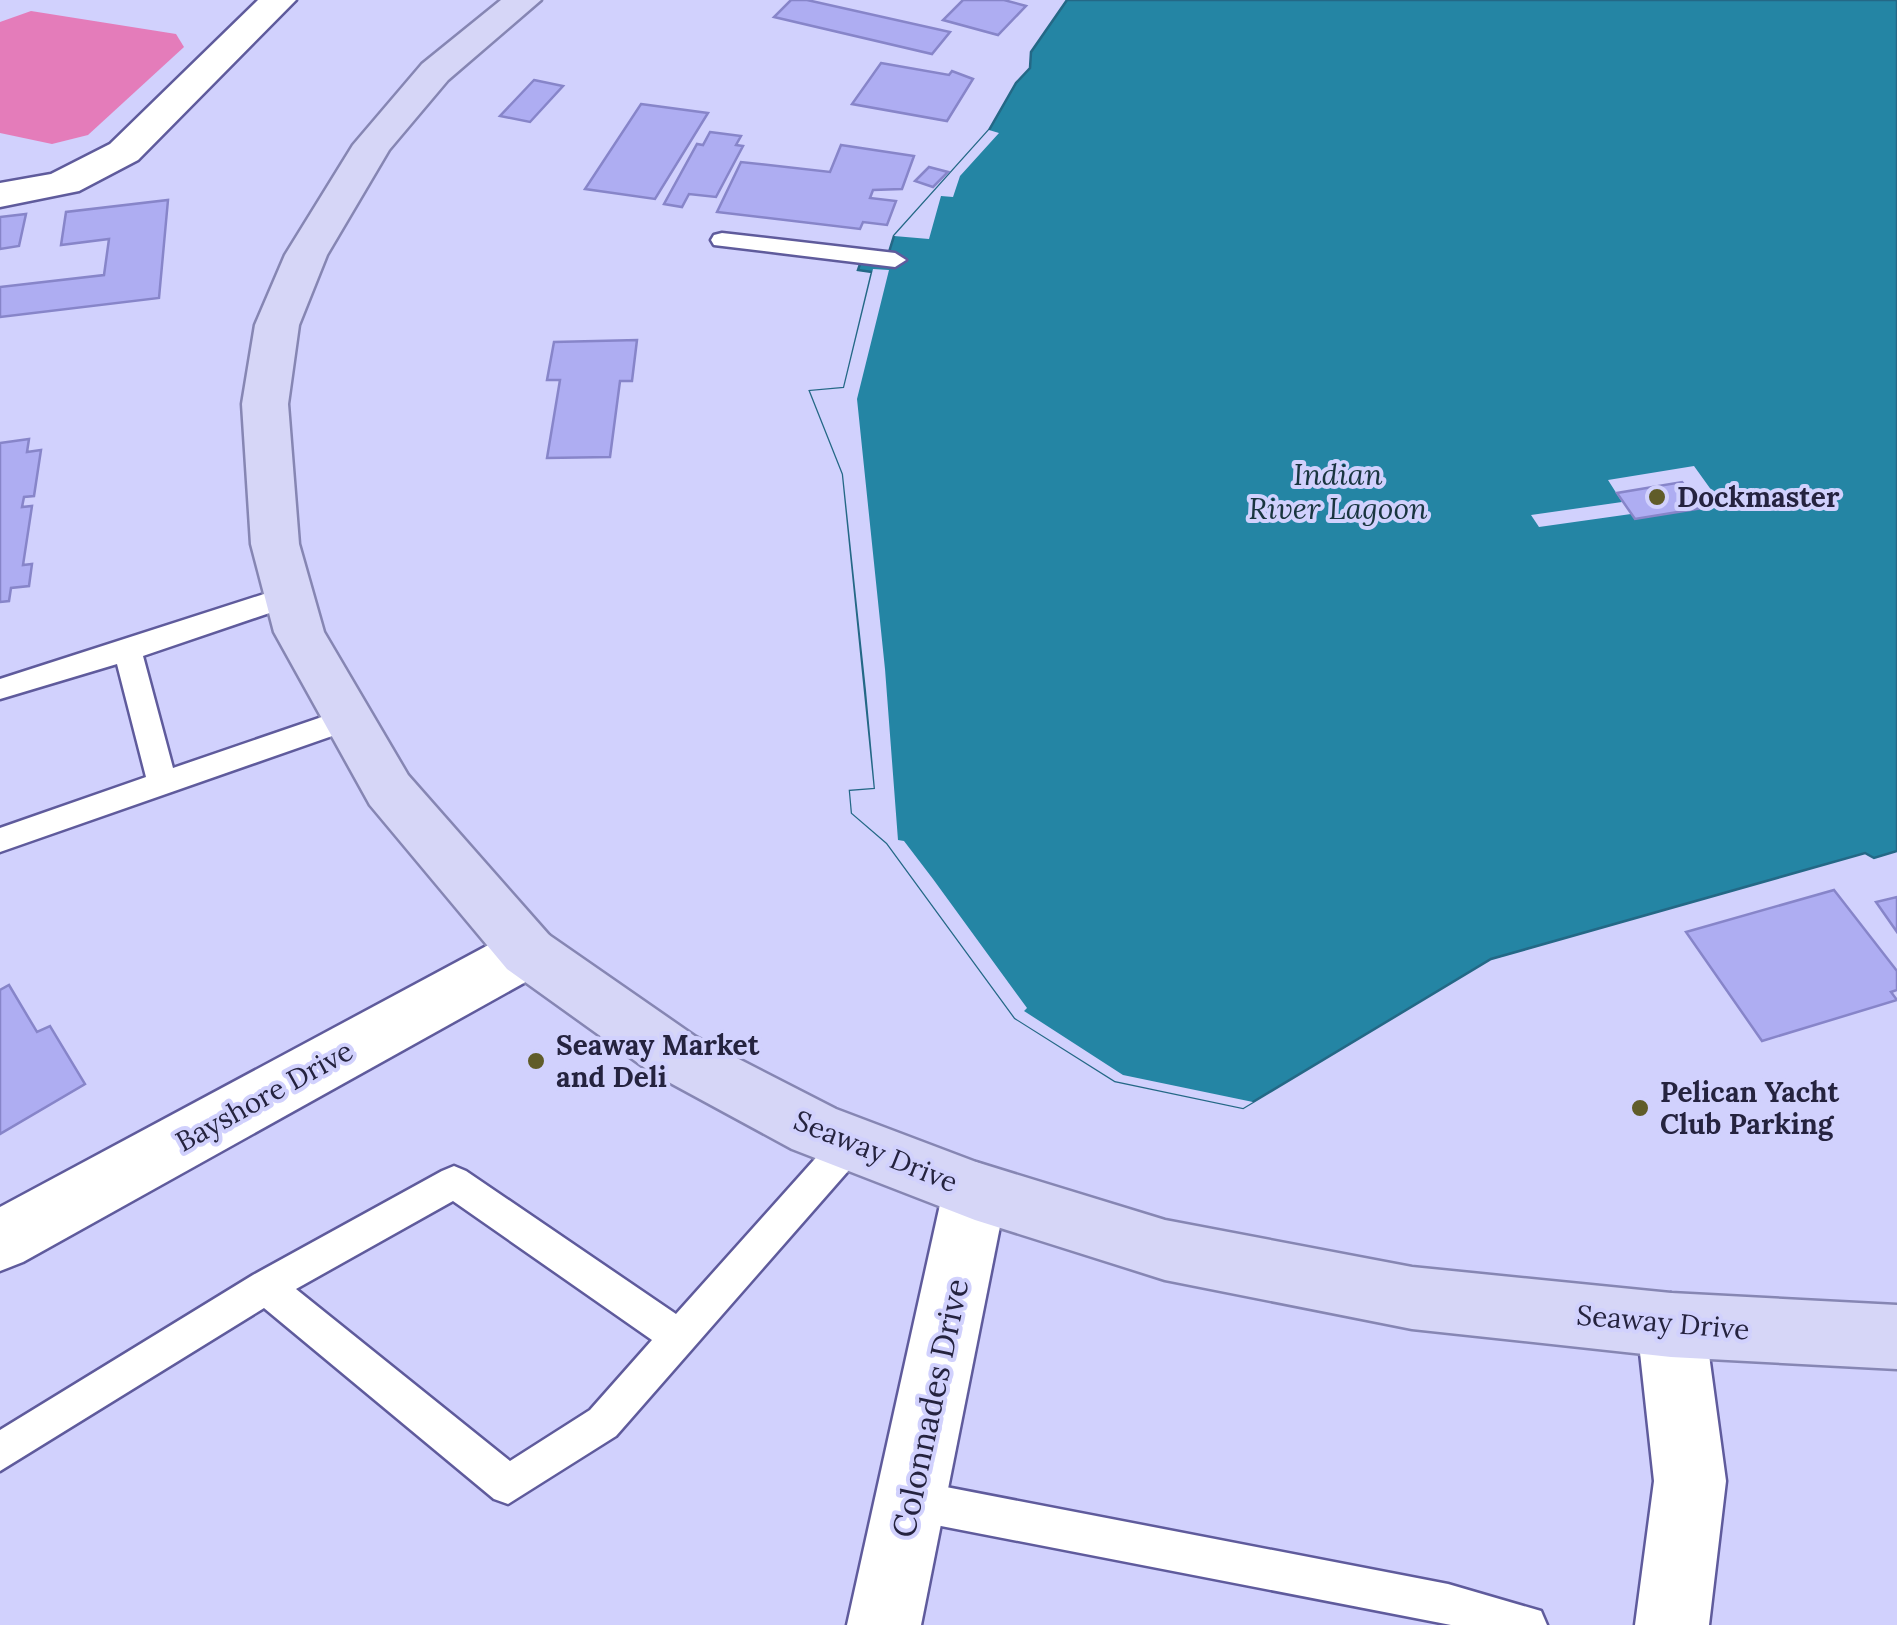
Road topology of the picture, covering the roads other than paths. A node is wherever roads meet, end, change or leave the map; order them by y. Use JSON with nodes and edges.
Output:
{"nodes":[{"id":1,"x":278,"y":0,"type":"edge"},
{"id":2,"x":523,"y":0,"type":"edge"},
{"id":3,"x":0,"y":195,"type":"edge"},
{"id":4,"x":722,"y":240,"type":"dead end"},
{"id":5,"x":895,"y":260,"type":"dead end"},
{"id":6,"x":289,"y":596,"type":"junction"},
{"id":7,"x":128,"y":651,"type":"junction"},
{"id":8,"x":0,"y":688,"type":"edge"},
{"id":9,"x":348,"y":718,"type":"junction"},
{"id":10,"x":163,"y":785,"type":"junction"},
{"id":11,"x":0,"y":840,"type":"edge"},
{"id":12,"x":528,"y":952,"type":"junction"},
{"id":13,"x":851,"y":1143,"type":"junction"},
{"id":14,"x":975,"y":1191,"type":"junction"},
{"id":15,"x":0,"y":1240,"type":"edge"},
{"id":16,"x":266,"y":1286,"type":"junction"},
{"id":17,"x":1670,"y":1325,"type":"junction"},
{"id":18,"x":1897,"y":1337,"type":"edge"},
{"id":19,"x":680,"y":1338,"type":"junction"},
{"id":20,"x":0,"y":1452,"type":"edge"},
{"id":21,"x":910,"y":1500,"type":"junction"},
{"id":22,"x":884,"y":1625,"type":"edge"},
{"id":23,"x":1526,"y":1625,"type":"edge"},
{"id":24,"x":1672,"y":1625,"type":"edge"}],
"edges":[{"from":1,"to":3,"type":"street"},
{"from":2,"to":6,"type":"main road","name":"Seaway Drive"},
{"from":4,"to":5,"type":"lane"},
{"from":6,"to":7,"type":"lane"},
{"from":6,"to":9,"type":"main road","name":"Seaway Drive"},
{"from":7,"to":8,"type":"lane"},
{"from":7,"to":10,"type":"lane"},
{"from":9,"to":10,"type":"lane"},
{"from":9,"to":12,"type":"main road","name":"Seaway Drive"},
{"from":10,"to":11,"type":"lane"},
{"from":12,"to":13,"type":"main road","name":"Seaway Drive"},
{"from":12,"to":15,"type":"street","name":"Bayshore Drive"},
{"from":13,"to":14,"type":"main road","name":"Seaway Drive"},
{"from":13,"to":19,"type":"lane"},
{"from":14,"to":17,"type":"main road","name":"Seaway Drive"},
{"from":14,"to":21,"type":"street","name":"Colonnades Drive"},
{"from":16,"to":19,"type":"lane"},
{"from":16,"to":19,"type":"lane"},
{"from":16,"to":20,"type":"lane"},
{"from":17,"to":18,"type":"main road","name":"Seaway Drive"},
{"from":17,"to":24,"type":"street"},
{"from":21,"to":22,"type":"street","name":"Colonnades Drive"},
{"from":21,"to":23,"type":"lane"}]}
